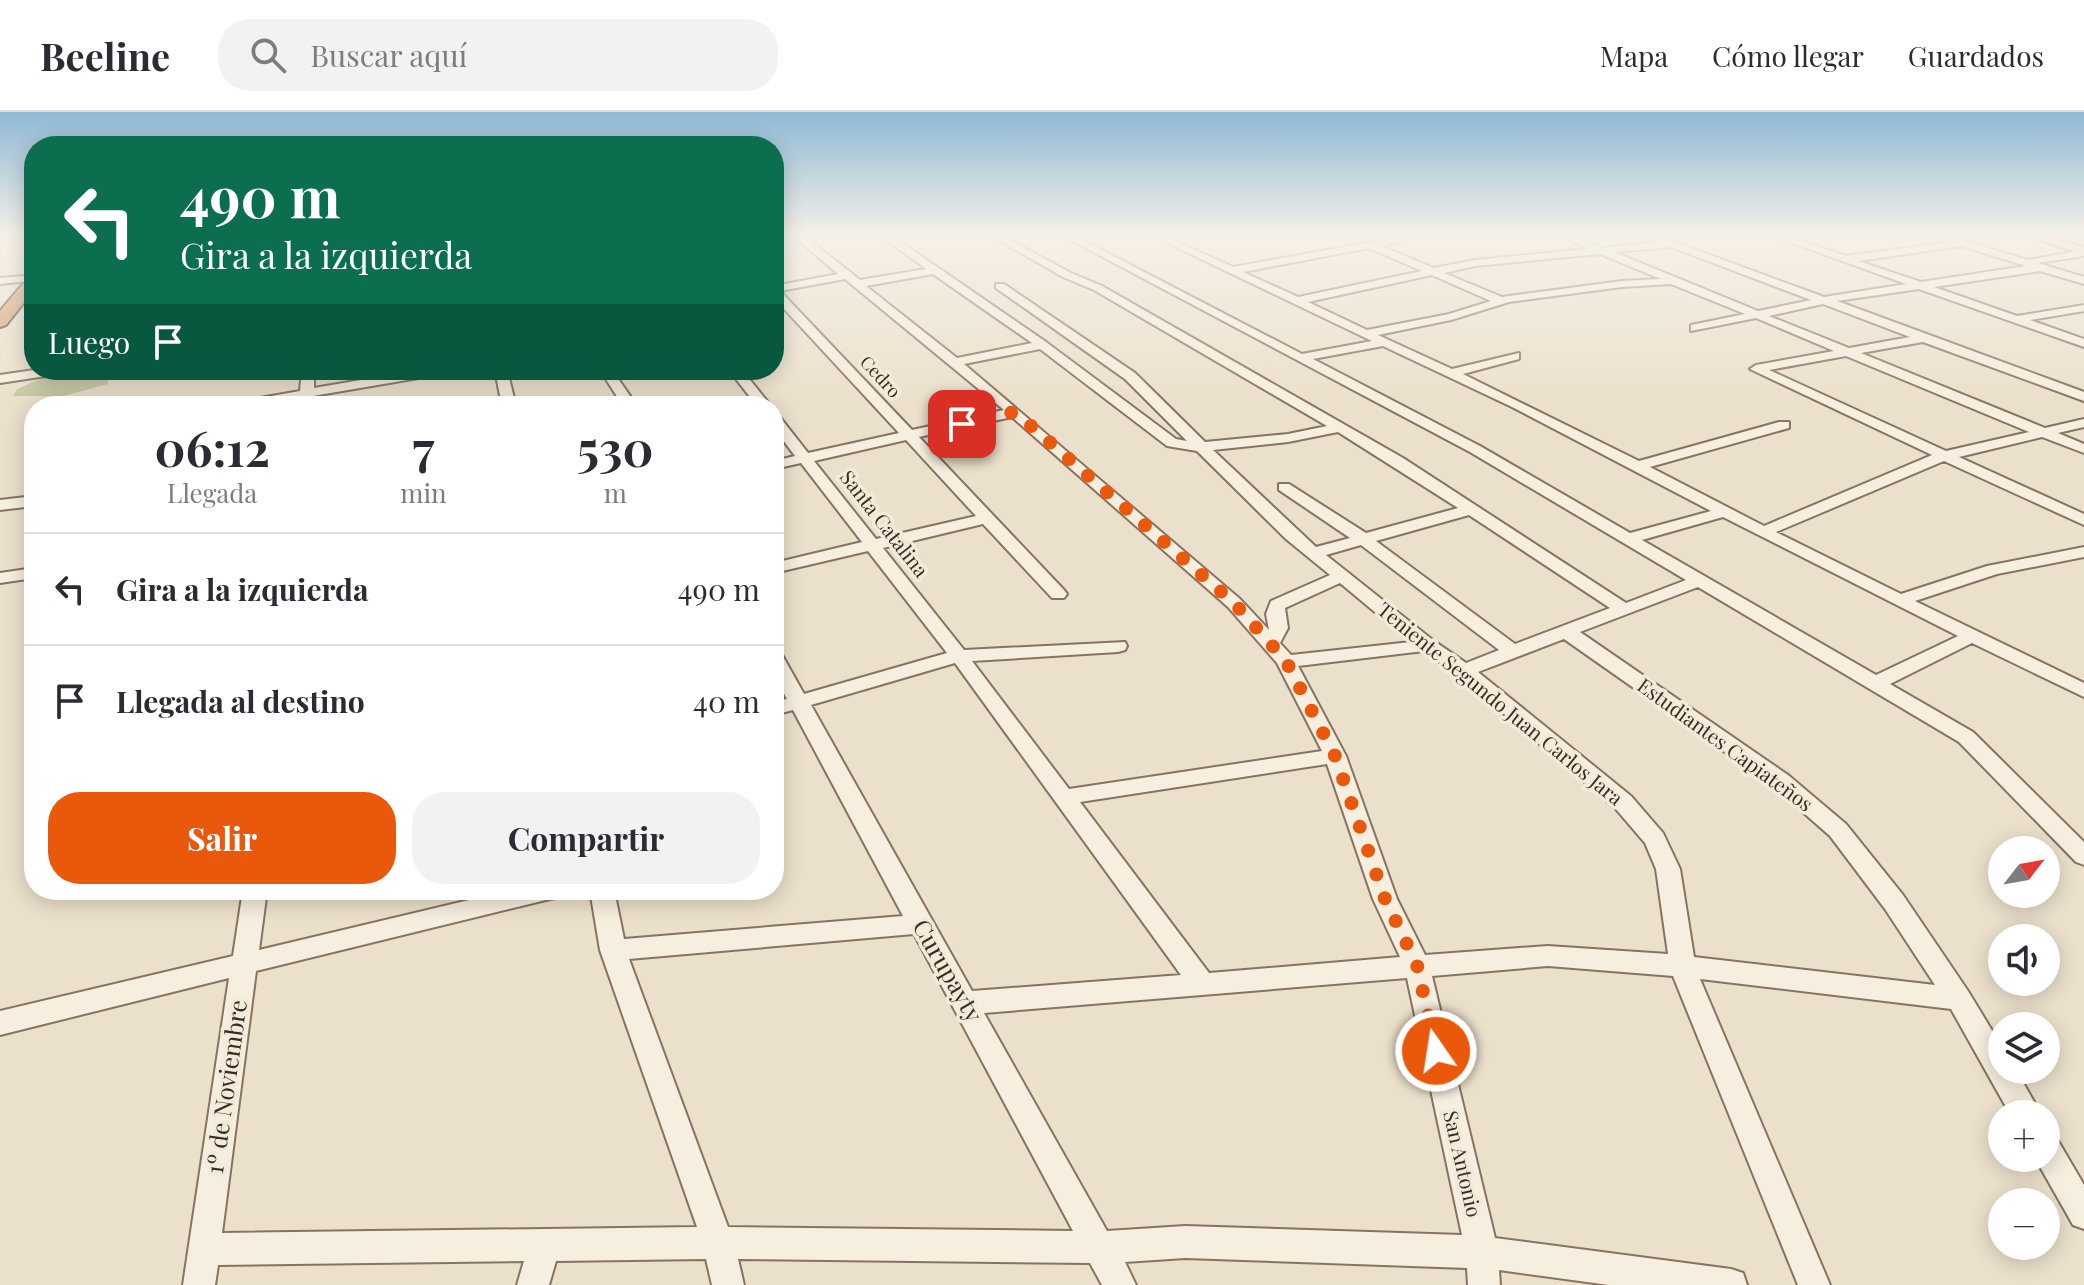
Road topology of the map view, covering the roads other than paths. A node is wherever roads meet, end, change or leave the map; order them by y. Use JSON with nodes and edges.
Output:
{"nodes":[{"id":1,"x":14,"y":293,"type":"edge"},
{"id":2,"x":19,"y":293,"type":"edge"},
{"id":3,"x":871,"y":293,"type":"edge"},
{"id":4,"x":968,"y":293,"type":"edge"},
{"id":5,"x":1010,"y":293,"type":"edge"},
{"id":6,"x":1107,"y":293,"type":"edge"},
{"id":7,"x":1176,"y":293,"type":"edge"},
{"id":8,"x":1279,"y":293,"type":"edge"},
{"id":9,"x":1334,"y":293,"type":"edge"},
{"id":10,"x":1483,"y":293,"type":"edge"},
{"id":11,"x":1553,"y":293,"type":"edge"},
{"id":12,"x":1704,"y":293,"type":"edge"},
{"id":13,"x":1805,"y":293,"type":"edge"},
{"id":14,"x":1872,"y":293,"type":"edge"},
{"id":15,"x":1936,"y":293,"type":"edge"},
{"id":16,"x":1825,"y":300,"type":"junction"},
{"id":17,"x":784,"y":301,"type":"edge"},
{"id":18,"x":1297,"y":301,"type":"junction"},
{"id":19,"x":1501,"y":301,"type":"junction"},
{"id":20,"x":0,"y":308,"type":"edge"},
{"id":21,"x":2084,"y":308,"type":"edge"},
{"id":22,"x":1757,"y":314,"type":"junction"},
{"id":23,"x":2015,"y":319,"type":"junction"},
{"id":24,"x":0,"y":322,"type":"edge"},
{"id":25,"x":1695,"y":328,"type":"dead end"},
{"id":26,"x":1368,"y":333,"type":"junction"},
{"id":27,"x":1923,"y":338,"type":"junction"},
{"id":28,"x":1386,"y":342,"type":"junction"},
{"id":29,"x":2084,"y":343,"type":"edge"},
{"id":30,"x":1042,"y":345,"type":"junction"},
{"id":31,"x":1848,"y":352,"type":"junction"},
{"id":32,"x":1515,"y":356,"type":"dead end"},
{"id":33,"x":1299,"y":358,"type":"junction"},
{"id":34,"x":957,"y":362,"type":"junction"},
{"id":35,"x":1452,"y":373,"type":"junction"},
{"id":36,"x":24,"y":375,"type":"edge"},
{"id":37,"x":0,"y":379,"type":"edge"},
{"id":38,"x":396,"y":380,"type":"edge"},
{"id":39,"x":743,"y":380,"type":"edge"},
{"id":40,"x":325,"y":396,"type":"edge"},
{"id":41,"x":756,"y":396,"type":"edge"},
{"id":42,"x":2084,"y":397,"type":"edge"},
{"id":43,"x":1015,"y":412,"type":"junction"},
{"id":44,"x":2084,"y":423,"type":"edge"},
{"id":45,"x":1784,"y":425,"type":"dead end"},
{"id":46,"x":1342,"y":427,"type":"junction"},
{"id":47,"x":784,"y":432,"type":"edge"},
{"id":48,"x":2043,"y":432,"type":"junction"},
{"id":49,"x":910,"y":436,"type":"junction"},
{"id":50,"x":1203,"y":447,"type":"junction"},
{"id":51,"x":2084,"y":449,"type":"edge"},
{"id":52,"x":1943,"y":456,"type":"junction"},
{"id":53,"x":805,"y":458,"type":"junction"},
{"id":54,"x":784,"y":463,"type":"edge"},
{"id":55,"x":1639,"y":466,"type":"junction"},
{"id":56,"x":1284,"y":487,"type":"dead end"},
{"id":57,"x":24,"y":502,"type":"edge"},
{"id":58,"x":0,"y":505,"type":"edge"},
{"id":59,"x":1471,"y":509,"type":"junction"},
{"id":60,"x":1725,"y":512,"type":"junction"},
{"id":61,"x":988,"y":518,"type":"junction"},
{"id":62,"x":2084,"y":520,"type":"edge"},
{"id":63,"x":1763,"y":532,"type":"junction"},
{"id":64,"x":1362,"y":538,"type":"junction"},
{"id":65,"x":1630,"y":538,"type":"junction"},
{"id":66,"x":875,"y":546,"type":"junction"},
{"id":67,"x":2084,"y":552,"type":"edge"},
{"id":68,"x":1313,"y":553,"type":"junction"},
{"id":69,"x":784,"y":566,"type":"edge"},
{"id":70,"x":24,"y":574,"type":"edge"},
{"id":71,"x":1342,"y":576,"type":"junction"},
{"id":72,"x":0,"y":578,"type":"edge"},
{"id":73,"x":1699,"y":581,"type":"junction"},
{"id":74,"x":1058,"y":594,"type":"dead end"},
{"id":75,"x":1899,"y":600,"type":"junction"},
{"id":76,"x":1625,"y":610,"type":"junction"},
{"id":77,"x":1567,"y":632,"type":"junction"},
{"id":78,"x":1972,"y":636,"type":"junction"},
{"id":79,"x":1427,"y":645,"type":"junction"},
{"id":80,"x":1118,"y":646,"type":"dead end"},
{"id":81,"x":1278,"y":652,"type":"junction"},
{"id":82,"x":1513,"y":652,"type":"junction"},
{"id":83,"x":959,"y":656,"type":"junction"},
{"id":84,"x":1464,"y":670,"type":"junction"},
{"id":85,"x":1874,"y":684,"type":"junction"},
{"id":86,"x":2081,"y":688,"type":"edge"},
{"id":87,"x":786,"y":705,"type":"edge"},
{"id":88,"x":1335,"y":756,"type":"junction"},
{"id":89,"x":1064,"y":797,"type":"junction"},
{"id":90,"x":2084,"y":856,"type":"edge"},
{"id":91,"x":254,"y":900,"type":"edge"},
{"id":92,"x":509,"y":900,"type":"edge"},
{"id":93,"x":604,"y":900,"type":"edge"},
{"id":94,"x":919,"y":924,"type":"junction"},
{"id":95,"x":613,"y":950,"type":"junction"},
{"id":96,"x":244,"y":964,"type":"junction"},
{"id":97,"x":1417,"y":965,"type":"junction"},
{"id":98,"x":1682,"y":966,"type":"junction"},
{"id":99,"x":1203,"y":985,"type":"junction"},
{"id":100,"x":1959,"y":999,"type":"junction"},
{"id":101,"x":966,"y":1003,"type":"junction"},
{"id":102,"x":0,"y":1023,"type":"edge"},
{"id":103,"x":2018,"y":1100,"type":"edge"},
{"id":104,"x":2060,"y":1172,"type":"edge"},
{"id":105,"x":2082,"y":1209,"type":"edge"},
{"id":106,"x":718,"y":1243,"type":"junction"},
{"id":107,"x":545,"y":1244,"type":"junction"},
{"id":108,"x":1100,"y":1247,"type":"junction"},
{"id":109,"x":205,"y":1249,"type":"junction"},
{"id":110,"x":1482,"y":1252,"type":"junction"},
{"id":111,"x":199,"y":1285,"type":"edge"},
{"id":112,"x":533,"y":1285,"type":"edge"},
{"id":113,"x":728,"y":1285,"type":"edge"},
{"id":114,"x":1120,"y":1285,"type":"edge"},
{"id":115,"x":1484,"y":1285,"type":"edge"},
{"id":116,"x":1731,"y":1285,"type":"edge"},
{"id":117,"x":1814,"y":1285,"type":"edge"}],
"edges":[{"from":1,"to":20,"type":"highway"},
{"from":2,"to":24,"type":"highway"},
{"from":3,"to":34,"type":"street","name":"San Antonio"},
{"from":4,"to":30,"type":"street"},
{"from":5,"to":50,"type":"street","name":"Teniente Segundo Juan Carlos Jara"},
{"from":6,"to":46,"type":"street"},
{"from":7,"to":33,"type":"street"},
{"from":8,"to":18,"type":"street"},
{"from":9,"to":18,"type":"street"},
{"from":10,"to":19,"type":"street"},
{"from":11,"to":19,"type":"street"},
{"from":12,"to":22,"type":"street"},
{"from":13,"to":16,"type":"street"},
{"from":14,"to":16,"type":"street"},
{"from":15,"to":23,"type":"street"},
{"from":16,"to":22,"type":"street"},
{"from":16,"to":27,"type":"street"},
{"from":17,"to":49,"type":"street","name":"Cedro"},
{"from":18,"to":26,"type":"street"},
{"from":19,"to":26,"type":"street"},
{"from":21,"to":23,"type":"street"},
{"from":22,"to":25,"type":"street"},
{"from":22,"to":31,"type":"street"},
{"from":23,"to":29,"type":"street"},
{"from":26,"to":28,"type":"street"},
{"from":27,"to":31,"type":"street"},
{"from":27,"to":42,"type":"street"},
{"from":28,"to":33,"type":"street"},
{"from":28,"to":35,"type":"street"},
{"from":30,"to":34,"type":"street"},
{"from":30,"to":50,"type":"street"},
{"from":31,"to":48,"type":"street"},
{"from":31,"to":52,"type":"street"},
{"from":32,"to":35,"type":"street"},
{"from":33,"to":65,"type":"street"},
{"from":34,"to":43,"type":"street","name":"San Antonio"},
{"from":35,"to":55,"type":"street"},
{"from":36,"to":37,"type":"street"},
{"from":38,"to":40,"type":"street"},
{"from":39,"to":41,"type":"street"},
{"from":43,"to":49,"type":"street"},
{"from":43,"to":81,"type":"street","name":"San Antonio"},
{"from":44,"to":48,"type":"street"},
{"from":45,"to":55,"type":"street"},
{"from":46,"to":50,"type":"street"},
{"from":46,"to":59,"type":"street"},
{"from":47,"to":53,"type":"street","name":"Santa Catalina"},
{"from":48,"to":51,"type":"street"},
{"from":48,"to":52,"type":"street"},
{"from":49,"to":53,"type":"street"},
{"from":49,"to":61,"type":"street","name":"Cedro"},
{"from":50,"to":68,"type":"street","name":"Teniente Segundo Juan Carlos Jara"},
{"from":52,"to":62,"type":"street"},
{"from":52,"to":63,"type":"street"},
{"from":53,"to":54,"type":"street"},
{"from":53,"to":66,"type":"street","name":"Santa Catalina"},
{"from":55,"to":60,"type":"street"},
{"from":56,"to":64,"type":"street"},
{"from":57,"to":58,"type":"street"},
{"from":59,"to":64,"type":"street"},
{"from":59,"to":76,"type":"street"},
{"from":60,"to":63,"type":"street"},
{"from":60,"to":65,"type":"street"},
{"from":61,"to":66,"type":"street"},
{"from":61,"to":74,"type":"street","name":"Cedro"},
{"from":63,"to":75,"type":"street"},
{"from":64,"to":68,"type":"street"},
{"from":64,"to":82,"type":"street"},
{"from":65,"to":73,"type":"street"},
{"from":66,"to":69,"type":"street"},
{"from":66,"to":83,"type":"street","name":"Santa Catalina"},
{"from":67,"to":75,"type":"street"},
{"from":68,"to":71,"type":"street","name":"Teniente Segundo Juan Carlos Jara"},
{"from":70,"to":72,"type":"street"},
{"from":71,"to":79,"type":"street","name":"Teniente Segundo Juan Carlos Jara"},
{"from":71,"to":81,"type":"street"},
{"from":73,"to":76,"type":"street"},
{"from":73,"to":85,"type":"street"},
{"from":75,"to":78,"type":"street"},
{"from":76,"to":77,"type":"street"},
{"from":77,"to":82,"type":"street"},
{"from":77,"to":100,"type":"street","name":"Estudiantes Capiateños"},
{"from":78,"to":85,"type":"street"},
{"from":78,"to":86,"type":"street"},
{"from":79,"to":81,"type":"street"},
{"from":79,"to":84,"type":"street","name":"Teniente Segundo Juan Carlos Jara"},
{"from":80,"to":83,"type":"street"},
{"from":81,"to":88,"type":"street","name":"San Antonio"},
{"from":82,"to":84,"type":"street"},
{"from":83,"to":87,"type":"street"},
{"from":83,"to":89,"type":"street","name":"Santa Catalina"},
{"from":84,"to":98,"type":"street","name":"Teniente Segundo Juan Carlos Jara"},
{"from":85,"to":90,"type":"street"},
{"from":87,"to":94,"type":"street","name":"Curupayty"},
{"from":88,"to":89,"type":"street"},
{"from":88,"to":97,"type":"street","name":"San Antonio"},
{"from":89,"to":99,"type":"street","name":"Santa Catalina"},
{"from":91,"to":96,"type":"street","name":"1º de Noviembre"},
{"from":92,"to":96,"type":"street"},
{"from":93,"to":95,"type":"street"},
{"from":94,"to":95,"type":"street"},
{"from":94,"to":101,"type":"street","name":"Curupayty"},
{"from":95,"to":106,"type":"street"},
{"from":96,"to":102,"type":"street"},
{"from":96,"to":109,"type":"street","name":"1º de Noviembre"},
{"from":97,"to":98,"type":"street"},
{"from":97,"to":99,"type":"street"},
{"from":97,"to":110,"type":"street","name":"San Antonio"},
{"from":98,"to":100,"type":"street"},
{"from":98,"to":117,"type":"street","name":"Teniente Segundo Juan Carlos Jara"},
{"from":99,"to":101,"type":"street"},
{"from":100,"to":103,"type":"street","name":"Estudiantes Capiateños"},
{"from":101,"to":108,"type":"street","name":"Curupayty"},
{"from":104,"to":105,"type":"street"},
{"from":106,"to":107,"type":"street"},
{"from":106,"to":108,"type":"street"},
{"from":106,"to":113,"type":"street"},
{"from":107,"to":109,"type":"street"},
{"from":107,"to":112,"type":"street"},
{"from":108,"to":110,"type":"street"},
{"from":108,"to":114,"type":"street","name":"Curupayty"},
{"from":109,"to":111,"type":"street","name":"1º de Noviembre"},
{"from":110,"to":115,"type":"street","name":"San Antonio"},
{"from":110,"to":116,"type":"street"}]}
